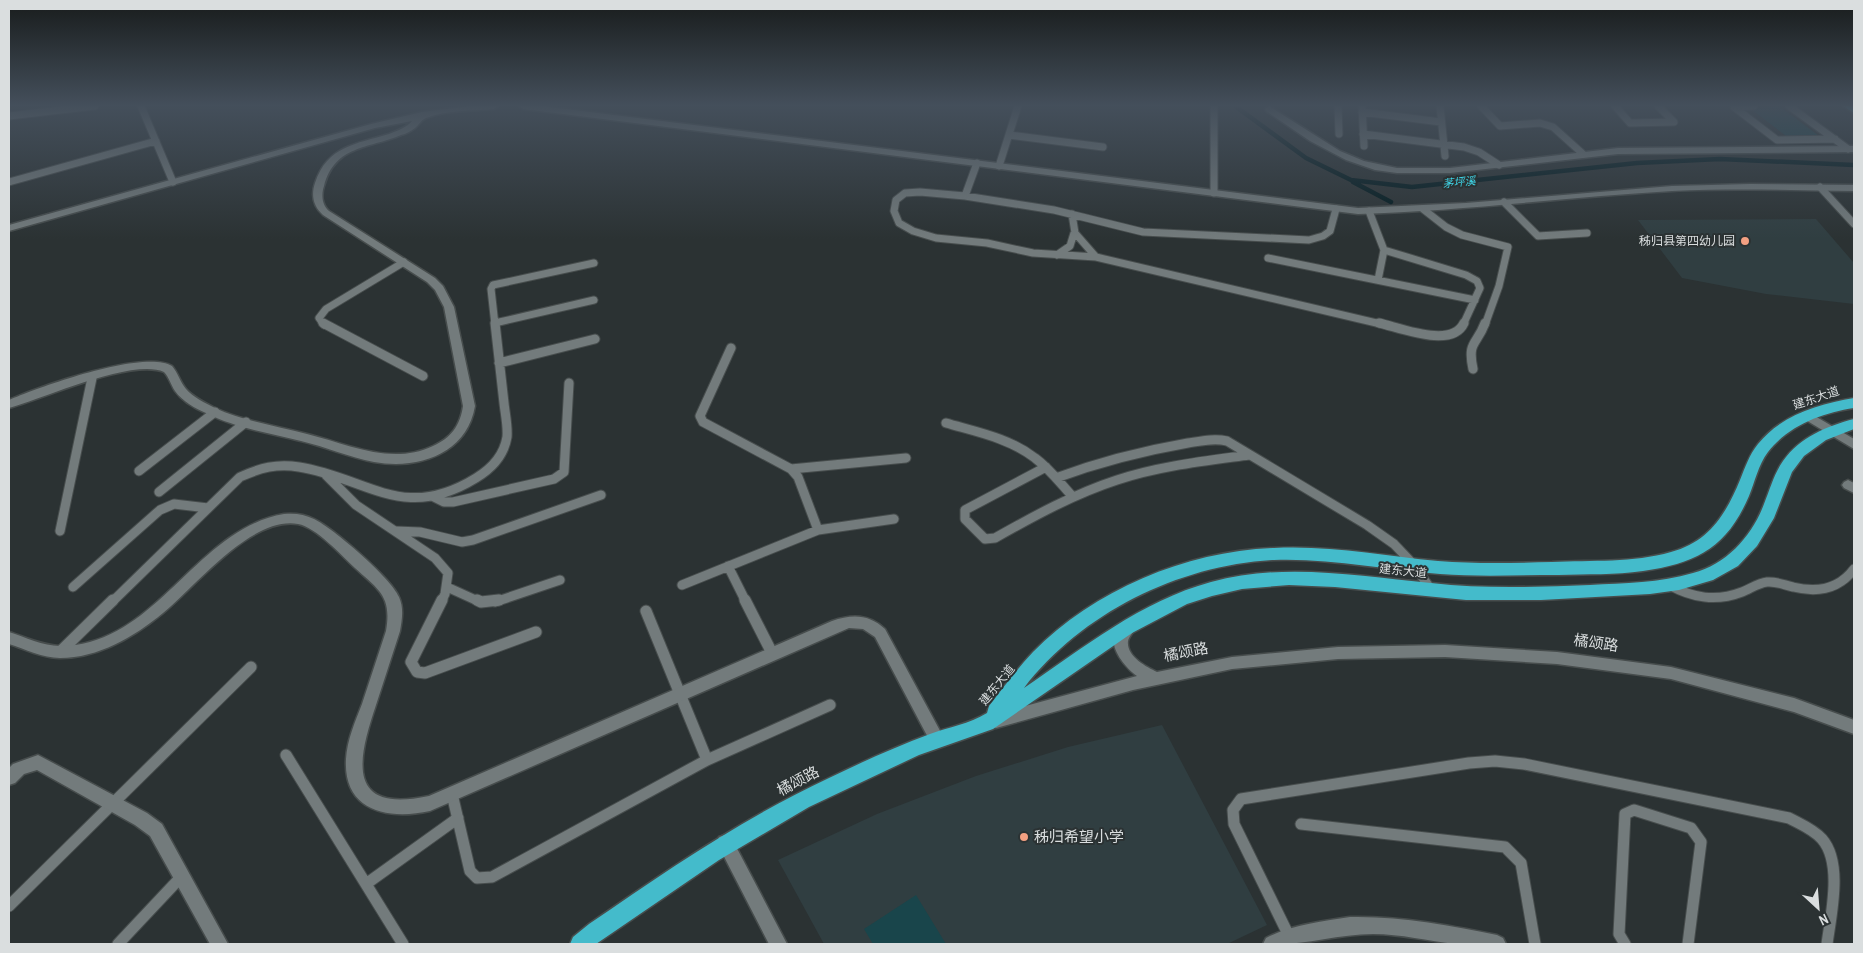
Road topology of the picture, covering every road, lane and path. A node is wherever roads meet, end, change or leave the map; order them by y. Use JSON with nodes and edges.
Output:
{"nodes":[{"id":1,"x":122,"y":150,"type":"edge"},
{"id":2,"x":160,"y":150,"type":"edge"},
{"id":3,"x":286,"y":150,"type":"edge"},
{"id":4,"x":350,"y":150,"type":"edge"},
{"id":5,"x":877,"y":150,"type":"edge"},
{"id":6,"x":1004,"y":150,"type":"edge"},
{"id":7,"x":1214,"y":150,"type":"edge"},
{"id":8,"x":1333,"y":150,"type":"edge"},
{"id":9,"x":1445,"y":150,"type":"edge"},
{"id":10,"x":1474,"y":150,"type":"edge"},
{"id":11,"x":1579,"y":150,"type":"edge"},
{"id":12,"x":1649,"y":150,"type":"edge"},
{"id":13,"x":1583,"y":154,"type":"junction"},
{"id":14,"x":1446,"y":156,"type":"dead end"},
{"id":15,"x":977,"y":163,"type":"junction"},
{"id":16,"x":1499,"y":165,"type":"junction"},
{"id":17,"x":999,"y":166,"type":"junction"},
{"id":18,"x":9,"y":182,"type":"edge"},
{"id":19,"x":173,"y":182,"type":"junction"},
{"id":20,"x":1820,"y":187,"type":"junction"},
{"id":21,"x":1854,"y":188,"type":"edge"},
{"id":22,"x":1214,"y":193,"type":"junction"},
{"id":23,"x":965,"y":196,"type":"junction"},
{"id":24,"x":1504,"y":202,"type":"junction"},
{"id":25,"x":1336,"y":209,"type":"junction"},
{"id":26,"x":1423,"y":209,"type":"junction"},
{"id":27,"x":1369,"y":211,"type":"junction"},
{"id":28,"x":1072,"y":214,"type":"junction"},
{"id":29,"x":1854,"y":224,"type":"edge"},
{"id":30,"x":9,"y":228,"type":"edge"},
{"id":31,"x":1587,"y":232,"type":"dead end"},
{"id":32,"x":1074,"y":233,"type":"junction"},
{"id":33,"x":1384,"y":250,"type":"junction"},
{"id":34,"x":1057,"y":255,"type":"junction"},
{"id":35,"x":1096,"y":257,"type":"junction"},
{"id":36,"x":1268,"y":258,"type":"dead end"},
{"id":37,"x":404,"y":262,"type":"junction"},
{"id":38,"x":594,"y":263,"type":"dead end"},
{"id":39,"x":1378,"y":280,"type":"junction"},
{"id":40,"x":594,"y":300,"type":"dead end"},
{"id":41,"x":1475,"y":300,"type":"junction"},
{"id":42,"x":495,"y":323,"type":"junction"},
{"id":43,"x":596,"y":339,"type":"dead end"},
{"id":44,"x":731,"y":348,"type":"dead end"},
{"id":45,"x":500,"y":363,"type":"junction"},
{"id":46,"x":1473,"y":368,"type":"dead end"},
{"id":47,"x":423,"y":376,"type":"dead end"},
{"id":48,"x":92,"y":378,"type":"junction"},
{"id":49,"x":569,"y":383,"type":"dead end"},
{"id":50,"x":1854,"y":403,"type":"edge"},
{"id":51,"x":9,"y":404,"type":"edge"},
{"id":52,"x":215,"y":412,"type":"junction"},
{"id":53,"x":1808,"y":416,"type":"junction"},
{"id":54,"x":246,"y":422,"type":"junction"},
{"id":55,"x":946,"y":423,"type":"dead end"},
{"id":56,"x":1854,"y":424,"type":"edge"},
{"id":57,"x":1832,"y":431,"type":"junction"},
{"id":58,"x":1854,"y":445,"type":"edge"},
{"id":59,"x":1249,"y":455,"type":"junction"},
{"id":60,"x":906,"y":458,"type":"dead end"},
{"id":61,"x":1046,"y":467,"type":"junction"},
{"id":62,"x":792,"y":469,"type":"junction"},
{"id":63,"x":139,"y":472,"type":"dead end"},
{"id":64,"x":326,"y":474,"type":"junction"},
{"id":65,"x":1056,"y":478,"type":"junction"},
{"id":66,"x":159,"y":492,"type":"dead end"},
{"id":67,"x":601,"y":495,"type":"dead end"},
{"id":68,"x":432,"y":496,"type":"junction"},
{"id":69,"x":1073,"y":497,"type":"junction"},
{"id":70,"x":208,"y":508,"type":"junction"},
{"id":71,"x":894,"y":519,"type":"dead end"},
{"id":72,"x":818,"y":530,"type":"junction"},
{"id":73,"x":60,"y":531,"type":"dead end"},
{"id":74,"x":396,"y":532,"type":"junction"},
{"id":75,"x":1414,"y":565,"type":"junction"},
{"id":76,"x":728,"y":566,"type":"junction"},
{"id":77,"x":1854,"y":568,"type":"edge"},
{"id":78,"x":560,"y":580,"type":"dead end"},
{"id":79,"x":682,"y":585,"type":"dead end"},
{"id":80,"x":1669,"y":585,"type":"junction"},
{"id":81,"x":73,"y":587,"type":"dead end"},
{"id":82,"x":447,"y":587,"type":"junction"},
{"id":83,"x":1432,"y":591,"type":"junction"},
{"id":84,"x":646,"y":611,"type":"dead end"},
{"id":85,"x":1134,"y":622,"type":"junction"},
{"id":86,"x":536,"y":632,"type":"dead end"},
{"id":87,"x":9,"y":638,"type":"edge"},
{"id":88,"x":60,"y":652,"type":"junction"},
{"id":89,"x":772,"y":653,"type":"junction"},
{"id":90,"x":251,"y":668,"type":"dead end"},
{"id":91,"x":1156,"y":678,"type":"junction"},
{"id":92,"x":680,"y":693,"type":"junction"},
{"id":93,"x":830,"y":705,"type":"dead end"},
{"id":94,"x":985,"y":725,"type":"junction"},
{"id":95,"x":1854,"y":727,"type":"edge"},
{"id":96,"x":937,"y":740,"type":"junction"},
{"id":97,"x":286,"y":755,"type":"dead end"},
{"id":98,"x":707,"y":760,"type":"junction"},
{"id":99,"x":9,"y":778,"type":"edge"},
{"id":100,"x":452,"y":794,"type":"junction"},
{"id":101,"x":113,"y":803,"type":"junction"},
{"id":102,"x":458,"y":818,"type":"junction"},
{"id":103,"x":1301,"y":824,"type":"dead end"},
{"id":104,"x":725,"y":843,"type":"junction"},
{"id":105,"x":181,"y":877,"type":"junction"},
{"id":106,"x":366,"y":884,"type":"junction"},
{"id":107,"x":9,"y":906,"type":"edge"},
{"id":108,"x":1290,"y":938,"type":"junction"},
{"id":109,"x":118,"y":944,"type":"edge"},
{"id":110,"x":219,"y":944,"type":"edge"},
{"id":111,"x":403,"y":944,"type":"edge"},
{"id":112,"x":580,"y":944,"type":"edge"},
{"id":113,"x":778,"y":944,"type":"edge"},
{"id":114,"x":1272,"y":944,"type":"edge"},
{"id":115,"x":1497,"y":944,"type":"edge"},
{"id":116,"x":1535,"y":944,"type":"edge"},
{"id":117,"x":1625,"y":944,"type":"edge"},
{"id":118,"x":1688,"y":944,"type":"edge"},
{"id":119,"x":1827,"y":944,"type":"edge"}],
"edges":[{"from":1,"to":18,"type":"lane"},
{"from":2,"to":19,"type":"lane"},
{"from":3,"to":19,"type":"street"},
{"from":4,"to":37,"type":"street"},
{"from":5,"to":15,"type":"street"},
{"from":6,"to":17,"type":"lane"},
{"from":7,"to":22,"type":"lane"},
{"from":8,"to":16,"type":"street"},
{"from":9,"to":14,"type":"lane"},
{"from":10,"to":16,"type":"lane"},
{"from":11,"to":13,"type":"lane"},
{"from":12,"to":13,"type":"street"},
{"from":13,"to":16,"type":"street"},
{"from":15,"to":17,"type":"street"},
{"from":15,"to":23,"type":"lane"},
{"from":17,"to":22,"type":"street"},
{"from":19,"to":30,"type":"street"},
{"from":20,"to":21,"type":"street"},
{"from":20,"to":24,"type":"street"},
{"from":20,"to":29,"type":"lane"},
{"from":22,"to":25,"type":"street"},
{"from":23,"to":28,"type":"lane"},
{"from":23,"to":34,"type":"lane"},
{"from":24,"to":26,"type":"street"},
{"from":24,"to":31,"type":"lane"},
{"from":25,"to":27,"type":"street"},
{"from":25,"to":28,"type":"lane"},
{"from":26,"to":27,"type":"street"},
{"from":26,"to":46,"type":"lane"},
{"from":27,"to":33,"type":"lane"},
{"from":28,"to":32,"type":"lane"},
{"from":32,"to":34,"type":"lane"},
{"from":32,"to":35,"type":"lane"},
{"from":33,"to":39,"type":"lane"},
{"from":33,"to":41,"type":"lane"},
{"from":34,"to":35,"type":"lane"},
{"from":35,"to":41,"type":"lane"},
{"from":36,"to":39,"type":"lane"},
{"from":37,"to":47,"type":"lane"},
{"from":37,"to":54,"type":"street"},
{"from":38,"to":42,"type":"lane"},
{"from":39,"to":41,"type":"lane"},
{"from":40,"to":42,"type":"lane"},
{"from":42,"to":45,"type":"lane"},
{"from":43,"to":45,"type":"lane"},
{"from":44,"to":62,"type":"lane"},
{"from":45,"to":68,"type":"lane"},
{"from":48,"to":51,"type":"street"},
{"from":48,"to":52,"type":"street"},
{"from":48,"to":73,"type":"lane"},
{"from":49,"to":68,"type":"lane"},
{"from":50,"to":53,"type":"highway","name":"建东大道"},
{"from":52,"to":54,"type":"street"},
{"from":52,"to":63,"type":"lane"},
{"from":53,"to":57,"type":"street"},
{"from":53,"to":75,"type":"highway","name":"建东大道"},
{"from":54,"to":66,"type":"lane"},
{"from":55,"to":61,"type":"lane"},
{"from":56,"to":57,"type":"highway","name":"建东大道"},
{"from":57,"to":58,"type":"street"},
{"from":57,"to":80,"type":"highway","name":"建东大道"},
{"from":59,"to":65,"type":"lane"},
{"from":59,"to":69,"type":"lane"},
{"from":59,"to":75,"type":"lane"},
{"from":60,"to":62,"type":"lane"},
{"from":61,"to":65,"type":"lane"},
{"from":61,"to":69,"type":"lane"},
{"from":62,"to":72,"type":"lane"},
{"from":64,"to":68,"type":"lane"},
{"from":64,"to":70,"type":"lane"},
{"from":64,"to":74,"type":"lane"},
{"from":65,"to":69,"type":"lane"},
{"from":67,"to":74,"type":"lane"},
{"from":70,"to":81,"type":"lane"},
{"from":70,"to":88,"type":"lane"},
{"from":71,"to":72,"type":"lane"},
{"from":72,"to":76,"type":"lane"},
{"from":74,"to":82,"type":"lane"},
{"from":75,"to":83,"type":"lane"},
{"from":75,"to":94,"type":"highway","name":"建东大道"},
{"from":76,"to":79,"type":"lane"},
{"from":76,"to":89,"type":"lane"},
{"from":77,"to":80,"type":"lane"},
{"from":78,"to":82,"type":"lane"},
{"from":80,"to":83,"type":"highway","name":"建东大道"},
{"from":82,"to":86,"type":"lane"},
{"from":83,"to":85,"type":"highway","name":"建东大道"},
{"from":84,"to":92,"type":"lane"},
{"from":85,"to":91,"type":"street"},
{"from":85,"to":94,"type":"highway","name":"建东大道"},
{"from":87,"to":88,"type":"street"},
{"from":88,"to":100,"type":"street"},
{"from":89,"to":92,"type":"street"},
{"from":89,"to":96,"type":"street"},
{"from":90,"to":101,"type":"lane"},
{"from":91,"to":94,"type":"street","name":"橘颂路"},
{"from":91,"to":95,"type":"street","name":"橘颂路"},
{"from":92,"to":98,"type":"lane"},
{"from":92,"to":100,"type":"street"},
{"from":93,"to":98,"type":"lane"},
{"from":94,"to":96,"type":"highway","name":"橘颂路"},
{"from":96,"to":104,"type":"highway","name":"橘颂路"},
{"from":97,"to":106,"type":"lane"},
{"from":98,"to":102,"type":"lane"},
{"from":99,"to":101,"type":"street"},
{"from":100,"to":102,"type":"lane"},
{"from":101,"to":105,"type":"street"},
{"from":101,"to":107,"type":"lane"},
{"from":102,"to":106,"type":"lane"},
{"from":103,"to":116,"type":"lane"},
{"from":104,"to":112,"type":"highway","name":"橘颂路"},
{"from":104,"to":113,"type":"street"},
{"from":105,"to":109,"type":"lane"},
{"from":105,"to":110,"type":"street"},
{"from":106,"to":111,"type":"lane"},
{"from":108,"to":114,"type":"street"},
{"from":108,"to":115,"type":"street"},
{"from":108,"to":119,"type":"lane"},
{"from":117,"to":118,"type":"lane"}]}
